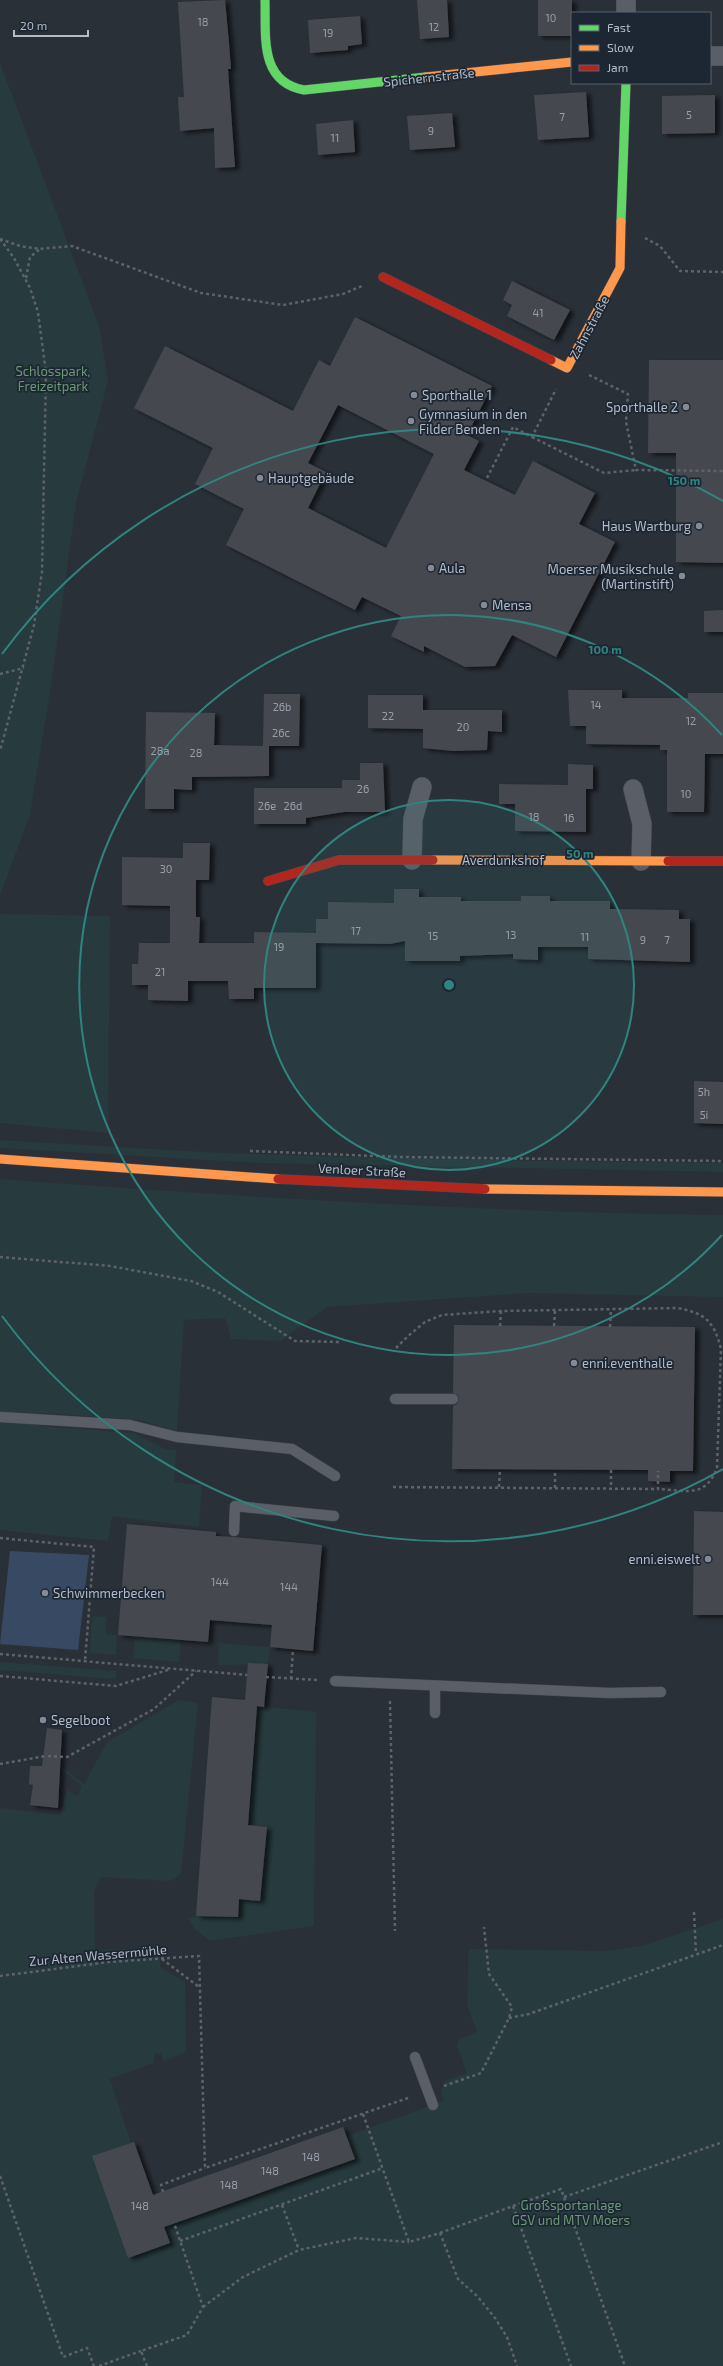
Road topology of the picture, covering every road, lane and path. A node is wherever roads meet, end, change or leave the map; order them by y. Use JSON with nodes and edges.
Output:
{"nodes":[{"id":1,"x":265,"y":0,"type":"edge"},
{"id":2,"x":626,"y":0,"type":"edge"},
{"id":3,"x":626,"y":12,"type":"edge"},
{"id":4,"x":711,"y":56,"type":"edge"},
{"id":5,"x":723,"y":56,"type":"edge"},
{"id":6,"x":571,"y":62,"type":"edge"},
{"id":7,"x":626,"y":84,"type":"edge"},
{"id":8,"x":621,"y":227,"type":"junction"},
{"id":9,"x":0,"y":239,"type":"edge"},
{"id":10,"x":39,"y":250,"type":"junction"},
{"id":11,"x":723,"y":272,"type":"edge"},
{"id":12,"x":383,"y":277,"type":"joint"},
{"id":13,"x":26,"y":280,"type":"junction"},
{"id":14,"x":566,"y":368,"type":"junction"},
{"id":15,"x":532,"y":437,"type":"junction"},
{"id":16,"x":636,"y":470,"type":"junction"},
{"id":17,"x":723,"y":471,"type":"edge"},
{"id":18,"x":487,"y":478,"type":"dead end"},
{"id":19,"x":24,"y":668,"type":"junction"},
{"id":20,"x":0,"y":674,"type":"edge"},
{"id":21,"x":0,"y":751,"type":"edge"},
{"id":22,"x":422,"y":787,"type":"dead end"},
{"id":23,"x":633,"y":789,"type":"dead end"},
{"id":24,"x":412,"y":860,"type":"junction"},
{"id":25,"x":641,"y":861,"type":"junction"},
{"id":26,"x":723,"y":862,"type":"edge"},
{"id":27,"x":268,"y":881,"type":"dead end"},
{"id":28,"x":249,"y":1152,"type":"dead end"},
{"id":29,"x":0,"y":1159,"type":"edge"},
{"id":30,"x":723,"y":1161,"type":"edge"},
{"id":31,"x":723,"y":1192,"type":"edge"},
{"id":32,"x":0,"y":1257,"type":"edge"},
{"id":33,"x":611,"y":1309,"type":"junction"},
{"id":34,"x":555,"y":1310,"type":"junction"},
{"id":35,"x":501,"y":1311,"type":"junction"},
{"id":36,"x":500,"y":1326,"type":"dead end"},
{"id":37,"x":554,"y":1326,"type":"dead end"},
{"id":38,"x":610,"y":1327,"type":"dead end"},
{"id":39,"x":339,"y":1342,"type":"dead end"},
{"id":40,"x":396,"y":1348,"type":"dead end"},
{"id":41,"x":395,"y":1399,"type":"dead end"},
{"id":42,"x":453,"y":1400,"type":"dead end"},
{"id":43,"x":0,"y":1417,"type":"edge"},
{"id":44,"x":500,"y":1469,"type":"dead end"},
{"id":45,"x":555,"y":1470,"type":"dead end"},
{"id":46,"x":611,"y":1470,"type":"dead end"},
{"id":47,"x":658,"y":1471,"type":"dead end"},
{"id":48,"x":335,"y":1476,"type":"dead end"},
{"id":49,"x":393,"y":1487,"type":"dead end"},
{"id":50,"x":499,"y":1487,"type":"junction"},
{"id":51,"x":555,"y":1488,"type":"junction"},
{"id":52,"x":611,"y":1488,"type":"junction"},
{"id":53,"x":658,"y":1489,"type":"junction"},
{"id":54,"x":334,"y":1516,"type":"dead end"},
{"id":55,"x":234,"y":1531,"type":"dead end"},
{"id":56,"x":0,"y":1538,"type":"edge"},
{"id":57,"x":91,"y":1596,"type":"junction"},
{"id":58,"x":113,"y":1598,"type":"dead end"},
{"id":59,"x":293,"y":1650,"type":"dead end"},
{"id":60,"x":0,"y":1654,"type":"edge"},
{"id":61,"x":85,"y":1661,"type":"junction"},
{"id":62,"x":173,"y":1668,"type":"junction"},
{"id":63,"x":197,"y":1671,"type":"junction"},
{"id":64,"x":0,"y":1676,"type":"edge"},
{"id":65,"x":247,"y":1676,"type":"dead end"},
{"id":66,"x":266,"y":1677,"type":"dead end"},
{"id":67,"x":291,"y":1679,"type":"junction"},
{"id":68,"x":335,"y":1681,"type":"joint"},
{"id":69,"x":390,"y":1685,"type":"junction"},
{"id":70,"x":435,"y":1687,"type":"junction"},
{"id":71,"x":661,"y":1692,"type":"dead end"},
{"id":72,"x":435,"y":1713,"type":"dead end"},
{"id":73,"x":0,"y":1764,"type":"edge"},
{"id":74,"x":694,"y":1912,"type":"dead end"},
{"id":75,"x":484,"y":1927,"type":"dead end"},
{"id":76,"x":395,"y":1931,"type":"dead end"},
{"id":77,"x":723,"y":1945,"type":"edge"},
{"id":78,"x":696,"y":1954,"type":"junction"},
{"id":79,"x":162,"y":1959,"type":"junction"},
{"id":80,"x":0,"y":1976,"type":"edge"},
{"id":81,"x":199,"y":1987,"type":"junction"},
{"id":82,"x":509,"y":2018,"type":"junction"},
{"id":83,"x":415,"y":2057,"type":"dead end"},
{"id":84,"x":428,"y":2091,"type":"junction"},
{"id":85,"x":433,"y":2105,"type":"dead end"},
{"id":86,"x":364,"y":2114,"type":"junction"},
{"id":87,"x":723,"y":2142,"type":"edge"},
{"id":88,"x":205,"y":2168,"type":"junction"},
{"id":89,"x":383,"y":2168,"type":"junction"},
{"id":90,"x":0,"y":2176,"type":"edge"},
{"id":91,"x":163,"y":2192,"type":"dead end"},
{"id":92,"x":564,"y":2197,"type":"junction"},
{"id":93,"x":282,"y":2205,"type":"junction"},
{"id":94,"x":513,"y":2206,"type":"junction"},
{"id":95,"x":175,"y":2226,"type":"dead end"},
{"id":96,"x":440,"y":2233,"type":"junction"},
{"id":97,"x":180,"y":2242,"type":"junction"},
{"id":98,"x":409,"y":2242,"type":"junction"},
{"id":99,"x":299,"y":2250,"type":"junction"},
{"id":100,"x":203,"y":2307,"type":"junction"},
{"id":101,"x":141,"y":2351,"type":"junction"},
{"id":102,"x":94,"y":2366,"type":"edge"},
{"id":103,"x":99,"y":2366,"type":"edge"},
{"id":104,"x":146,"y":2366,"type":"edge"},
{"id":105,"x":517,"y":2366,"type":"edge"},
{"id":106,"x":571,"y":2366,"type":"edge"},
{"id":107,"x":625,"y":2366,"type":"edge"}],
"edges":[{"from":1,"to":6,"type":"street","name":"Spichernstraße"},
{"from":2,"to":3,"type":"street"},
{"from":4,"to":5,"type":"street"},
{"from":7,"to":8,"type":"street","name":"Zahnstraße"},
{"from":8,"to":11,"type":"path"},
{"from":8,"to":14,"type":"street","name":"Zahnstraße"},
{"from":9,"to":10,"type":"path"},
{"from":9,"to":13,"type":"path"},
{"from":10,"to":12,"type":"path"},
{"from":10,"to":13,"type":"path"},
{"from":12,"to":14,"type":"street","name":"Zahnstraße"},
{"from":13,"to":19,"type":"path"},
{"from":14,"to":15,"type":"path"},
{"from":14,"to":16,"type":"path"},
{"from":15,"to":16,"type":"path"},
{"from":15,"to":18,"type":"path"},
{"from":16,"to":17,"type":"path"},
{"from":19,"to":20,"type":"path"},
{"from":19,"to":21,"type":"path"},
{"from":22,"to":24,"type":"street"},
{"from":23,"to":25,"type":"street"},
{"from":24,"to":25,"type":"street","name":"Averdunkshof"},
{"from":24,"to":27,"type":"street","name":"Averdunkshof"},
{"from":25,"to":26,"type":"street","name":"Averdunkshof"},
{"from":28,"to":30,"type":"path"},
{"from":29,"to":31,"type":"street","name":"Venloer Straße"},
{"from":32,"to":39,"type":"path"},
{"from":33,"to":34,"type":"path"},
{"from":33,"to":38,"type":"path"},
{"from":33,"to":53,"type":"path"},
{"from":34,"to":35,"type":"path"},
{"from":34,"to":37,"type":"path"},
{"from":35,"to":36,"type":"path"},
{"from":35,"to":40,"type":"path"},
{"from":41,"to":42,"type":"lane"},
{"from":43,"to":48,"type":"lane"},
{"from":44,"to":50,"type":"path"},
{"from":45,"to":51,"type":"path"},
{"from":46,"to":52,"type":"path"},
{"from":47,"to":53,"type":"path"},
{"from":49,"to":50,"type":"path"},
{"from":50,"to":51,"type":"path"},
{"from":51,"to":52,"type":"path"},
{"from":52,"to":53,"type":"path"},
{"from":54,"to":55,"type":"lane"},
{"from":56,"to":57,"type":"path"},
{"from":57,"to":58,"type":"path"},
{"from":57,"to":61,"type":"path"},
{"from":59,"to":67,"type":"path"},
{"from":60,"to":61,"type":"path"},
{"from":61,"to":62,"type":"path"},
{"from":62,"to":63,"type":"path"},
{"from":62,"to":64,"type":"path"},
{"from":63,"to":65,"type":"path"},
{"from":63,"to":73,"type":"path"},
{"from":66,"to":67,"type":"path"},
{"from":67,"to":68,"type":"path"},
{"from":68,"to":69,"type":"lane"},
{"from":69,"to":70,"type":"lane"},
{"from":69,"to":76,"type":"path"},
{"from":70,"to":71,"type":"lane"},
{"from":70,"to":72,"type":"lane"},
{"from":74,"to":78,"type":"path"},
{"from":75,"to":82,"type":"path"},
{"from":77,"to":78,"type":"path"},
{"from":78,"to":82,"type":"path"},
{"from":79,"to":80,"type":"path","name":"Zur Alten Wassermühle"},
{"from":79,"to":81,"type":"path"},
{"from":79,"to":81,"type":"path","name":"Zur Alten Wassermühle"},
{"from":81,"to":88,"type":"path"},
{"from":82,"to":84,"type":"path"},
{"from":83,"to":84,"type":"lane"},
{"from":84,"to":85,"type":"lane"},
{"from":84,"to":86,"type":"path"},
{"from":86,"to":88,"type":"path"},
{"from":86,"to":89,"type":"path"},
{"from":87,"to":92,"type":"path"},
{"from":88,"to":91,"type":"path"},
{"from":89,"to":93,"type":"path"},
{"from":89,"to":98,"type":"path"},
{"from":90,"to":102,"type":"path"},
{"from":92,"to":94,"type":"path"},
{"from":92,"to":107,"type":"path"},
{"from":93,"to":97,"type":"path"},
{"from":93,"to":99,"type":"path"},
{"from":94,"to":96,"type":"path"},
{"from":94,"to":106,"type":"path"},
{"from":95,"to":97,"type":"path"},
{"from":96,"to":98,"type":"path"},
{"from":96,"to":105,"type":"path"},
{"from":97,"to":100,"type":"path"},
{"from":98,"to":99,"type":"path"},
{"from":99,"to":100,"type":"path"},
{"from":100,"to":101,"type":"path"},
{"from":101,"to":103,"type":"path"},
{"from":101,"to":104,"type":"path"}]}
